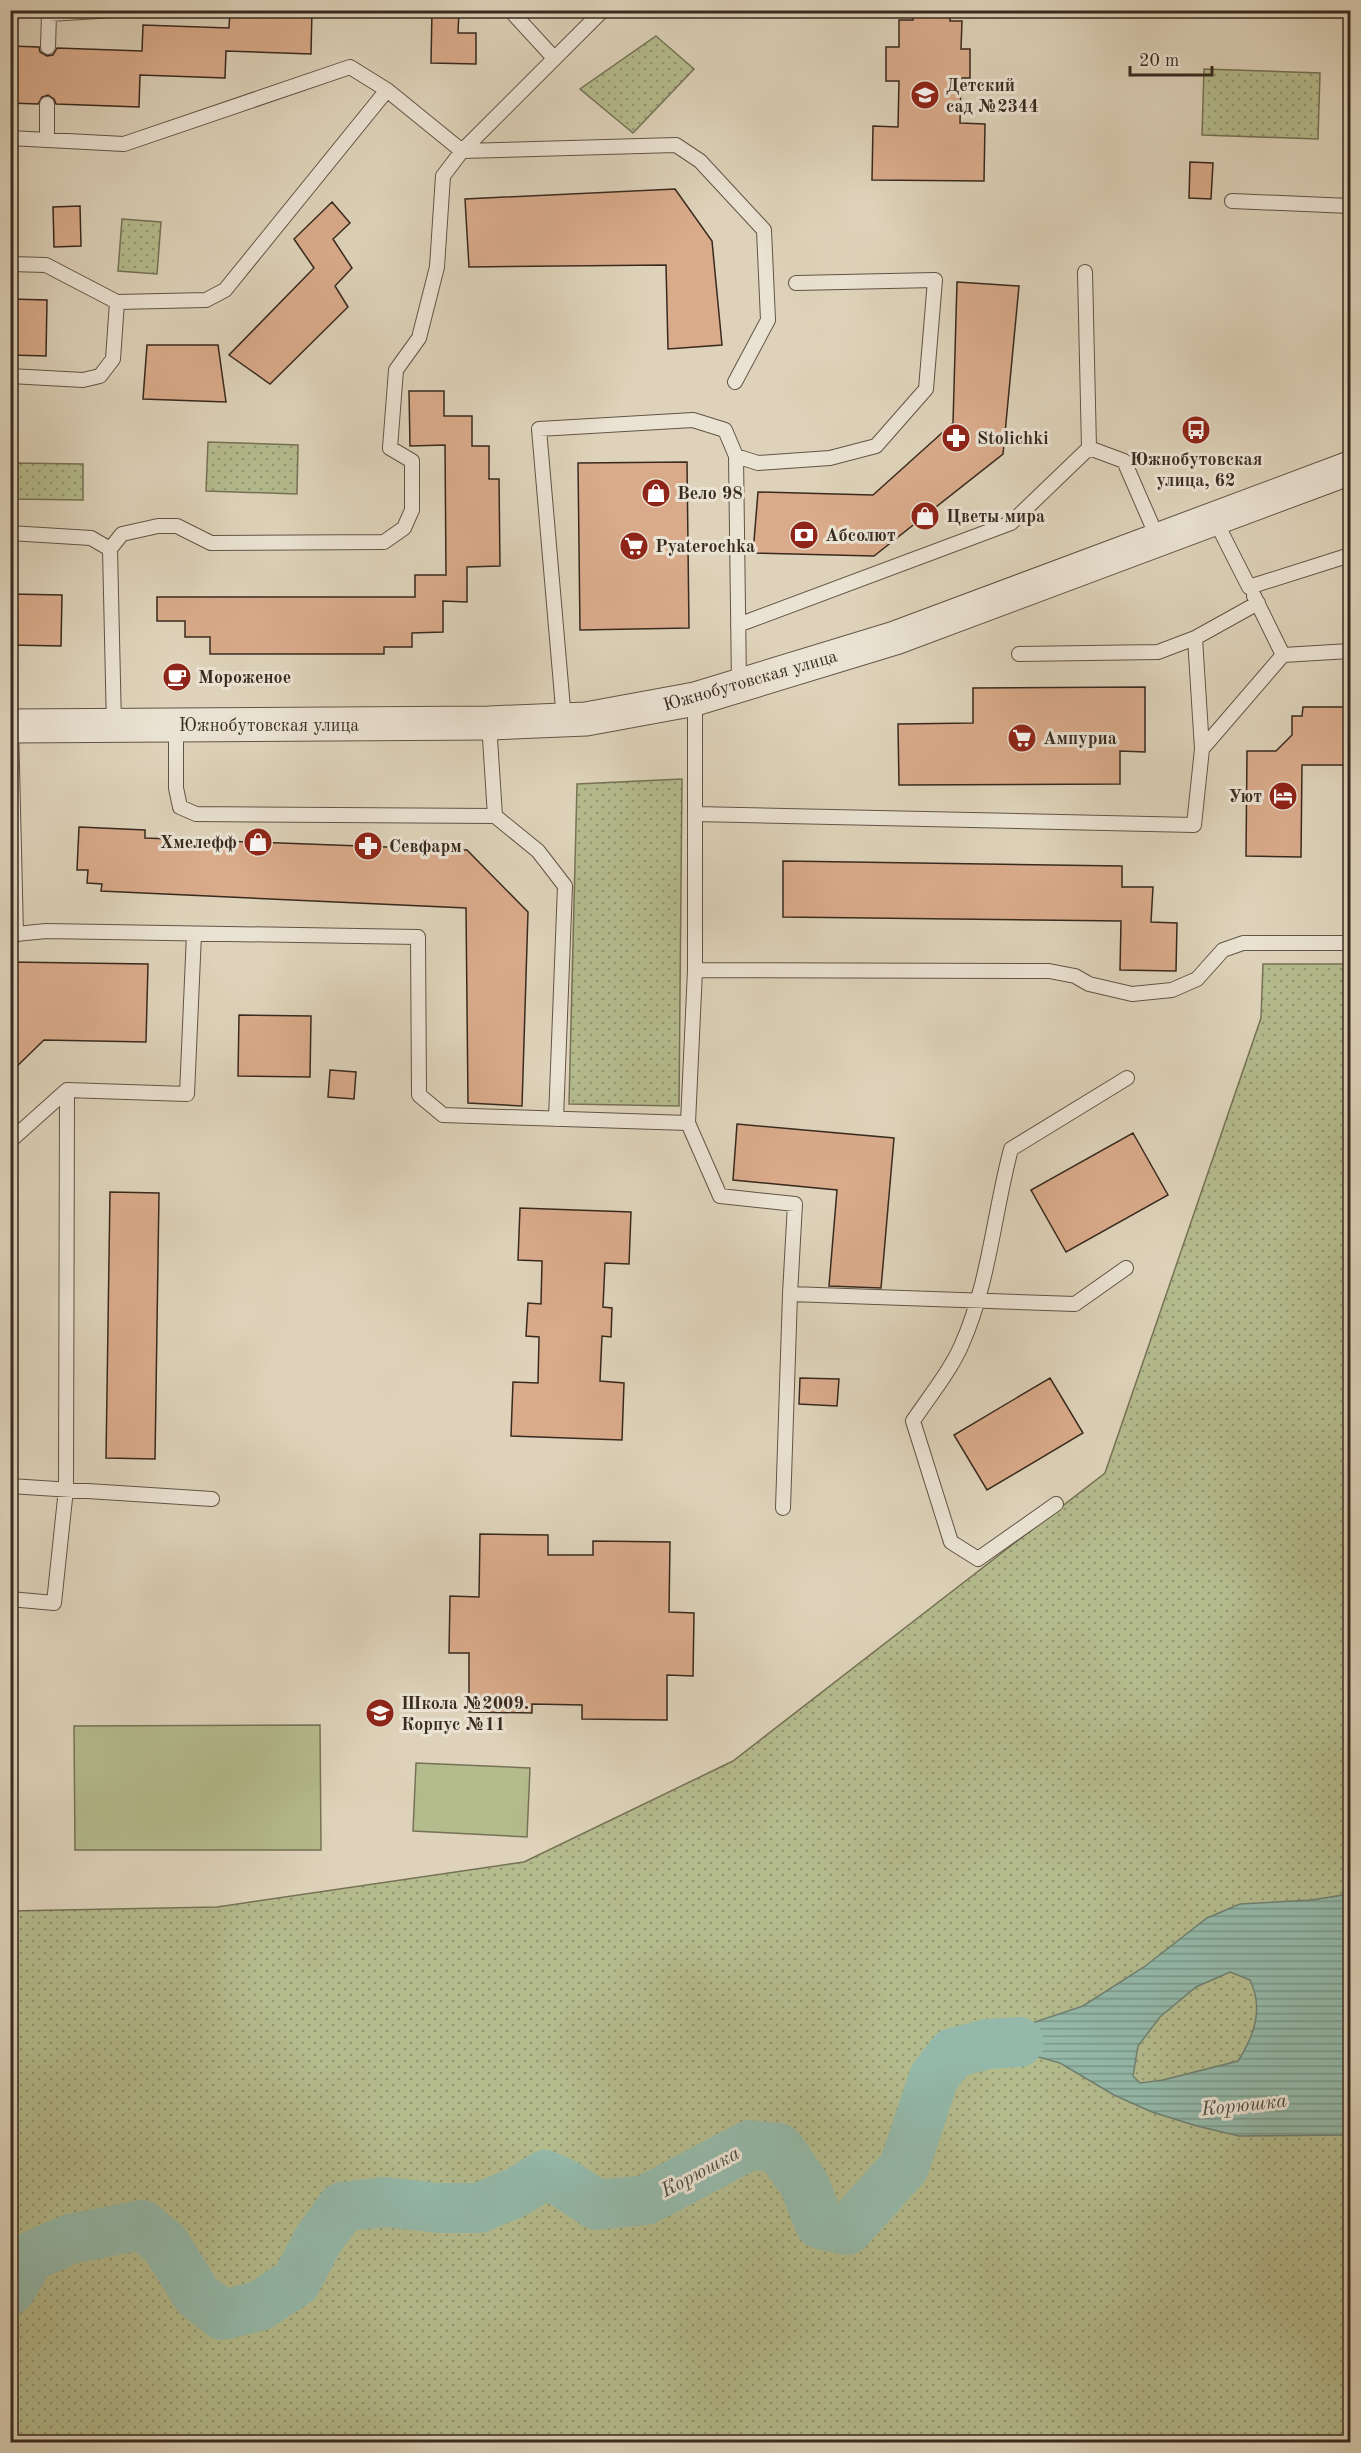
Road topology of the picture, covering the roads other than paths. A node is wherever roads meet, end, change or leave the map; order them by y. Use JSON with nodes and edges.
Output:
{"nodes":[{"id":1,"x":114,"y":10,"type":"edge"},
{"id":2,"x":510,"y":10,"type":"edge"},
{"id":3,"x":603,"y":10,"type":"edge"},
{"id":4,"x":48,"y":47,"type":"dead end"},
{"id":5,"x":554,"y":58,"type":"junction"},
{"id":6,"x":387,"y":90,"type":"junction"},
{"id":7,"x":47,"y":104,"type":"dead end"},
{"id":8,"x":10,"y":138,"type":"edge"},
{"id":9,"x":47,"y":140,"type":"junction"},
{"id":10,"x":462,"y":151,"type":"junction"},
{"id":11,"x":1232,"y":201,"type":"dead end"},
{"id":12,"x":1350,"y":206,"type":"edge"},
{"id":13,"x":10,"y":264,"type":"edge"},
{"id":14,"x":1084,"y":272,"type":"dead end"},
{"id":15,"x":796,"y":283,"type":"dead end"},
{"id":16,"x":117,"y":302,"type":"junction"},
{"id":17,"x":10,"y":376,"type":"edge"},
{"id":18,"x":735,"y":382,"type":"dead end"},
{"id":19,"x":1089,"y":448,"type":"junction"},
{"id":20,"x":736,"y":456,"type":"junction"},
{"id":21,"x":1350,"y":468,"type":"edge"},
{"id":22,"x":1214,"y":518,"type":"junction"},
{"id":23,"x":10,"y":533,"type":"edge"},
{"id":24,"x":1158,"y":539,"type":"junction"},
{"id":25,"x":110,"y":549,"type":"junction"},
{"id":26,"x":1350,"y":555,"type":"edge"},
{"id":27,"x":1249,"y":587,"type":"junction"},
{"id":28,"x":1258,"y":603,"type":"junction"},
{"id":29,"x":738,"y":625,"type":"junction"},
{"id":30,"x":1195,"y":638,"type":"junction"},
{"id":31,"x":1350,"y":651,"type":"edge"},
{"id":32,"x":1019,"y":654,"type":"dead end"},
{"id":33,"x":1283,"y":655,"type":"junction"},
{"id":34,"x":739,"y":685,"type":"junction"},
{"id":35,"x":695,"y":699,"type":"junction"},
{"id":36,"x":564,"y":720,"type":"junction"},
{"id":37,"x":489,"y":723,"type":"junction"},
{"id":38,"x":11,"y":726,"type":"edge"},
{"id":39,"x":114,"y":726,"type":"junction"},
{"id":40,"x":176,"y":726,"type":"junction"},
{"id":41,"x":1203,"y":749,"type":"junction"},
{"id":42,"x":695,"y":814,"type":"junction"},
{"id":43,"x":495,"y":816,"type":"junction"},
{"id":44,"x":194,"y":934,"type":"junction"},
{"id":45,"x":13,"y":937,"type":"edge"},
{"id":46,"x":1350,"y":944,"type":"edge"},
{"id":47,"x":695,"y":970,"type":"junction"},
{"id":48,"x":1127,"y":1078,"type":"dead end"},
{"id":49,"x":66,"y":1090,"type":"junction"},
{"id":50,"x":556,"y":1119,"type":"junction"},
{"id":51,"x":688,"y":1123,"type":"junction"},
{"id":52,"x":10,"y":1141,"type":"edge"},
{"id":53,"x":1126,"y":1268,"type":"dead end"},
{"id":54,"x":790,"y":1294,"type":"junction"},
{"id":55,"x":978,"y":1301,"type":"junction"},
{"id":56,"x":10,"y":1486,"type":"edge"},
{"id":57,"x":66,"y":1489,"type":"junction"},
{"id":58,"x":212,"y":1499,"type":"dead end"},
{"id":59,"x":1056,"y":1504,"type":"dead end"},
{"id":60,"x":783,"y":1508,"type":"dead end"},
{"id":61,"x":10,"y":1599,"type":"edge"}],
"edges":[{"from":1,"to":4,"type":"lane"},
{"from":2,"to":5,"type":"lane"},
{"from":3,"to":5,"type":"lane"},
{"from":5,"to":10,"type":"lane"},
{"from":6,"to":9,"type":"lane"},
{"from":6,"to":10,"type":"lane"},
{"from":6,"to":16,"type":"lane"},
{"from":7,"to":9,"type":"lane"},
{"from":8,"to":9,"type":"lane"},
{"from":10,"to":18,"type":"lane"},
{"from":10,"to":25,"type":"lane"},
{"from":11,"to":12,"type":"lane"},
{"from":13,"to":16,"type":"lane"},
{"from":14,"to":19,"type":"lane"},
{"from":15,"to":20,"type":"lane"},
{"from":16,"to":17,"type":"lane"},
{"from":19,"to":24,"type":"lane"},
{"from":19,"to":29,"type":"lane"},
{"from":20,"to":29,"type":"lane"},
{"from":20,"to":36,"type":"lane"},
{"from":21,"to":22,"type":"street","name":"Южнобутовская улица"},
{"from":22,"to":24,"type":"street","name":"Южнобутовская улица"},
{"from":22,"to":27,"type":"lane"},
{"from":23,"to":25,"type":"lane"},
{"from":24,"to":34,"type":"street","name":"Южнобутовская улица"},
{"from":25,"to":39,"type":"lane"},
{"from":26,"to":27,"type":"lane"},
{"from":27,"to":28,"type":"lane"},
{"from":28,"to":30,"type":"lane"},
{"from":28,"to":33,"type":"lane"},
{"from":29,"to":34,"type":"lane"},
{"from":30,"to":32,"type":"lane"},
{"from":30,"to":41,"type":"lane"},
{"from":31,"to":33,"type":"lane"},
{"from":33,"to":41,"type":"lane"},
{"from":34,"to":35,"type":"street","name":"Южнобутовская улица"},
{"from":35,"to":36,"type":"street","name":"Южнобутовская улица"},
{"from":35,"to":42,"type":"lane"},
{"from":36,"to":37,"type":"street","name":"Южнобутовская улица"},
{"from":37,"to":40,"type":"street","name":"Южнобутовская улица"},
{"from":37,"to":43,"type":"lane"},
{"from":38,"to":39,"type":"street","name":"Южнобутовская улица"},
{"from":38,"to":45,"type":"lane"},
{"from":39,"to":40,"type":"street","name":"Южнобутовская улица"},
{"from":40,"to":43,"type":"lane"},
{"from":41,"to":42,"type":"lane"},
{"from":42,"to":47,"type":"lane"},
{"from":43,"to":50,"type":"lane"},
{"from":44,"to":45,"type":"lane"},
{"from":44,"to":49,"type":"lane"},
{"from":44,"to":50,"type":"lane"},
{"from":46,"to":47,"type":"lane"},
{"from":47,"to":51,"type":"lane"},
{"from":48,"to":55,"type":"lane"},
{"from":49,"to":52,"type":"lane"},
{"from":49,"to":57,"type":"lane"},
{"from":50,"to":51,"type":"lane"},
{"from":51,"to":54,"type":"lane"},
{"from":53,"to":55,"type":"lane"},
{"from":54,"to":55,"type":"lane"},
{"from":54,"to":60,"type":"lane"},
{"from":55,"to":59,"type":"lane"},
{"from":56,"to":57,"type":"lane"},
{"from":57,"to":58,"type":"lane"},
{"from":57,"to":61,"type":"lane"}]}
